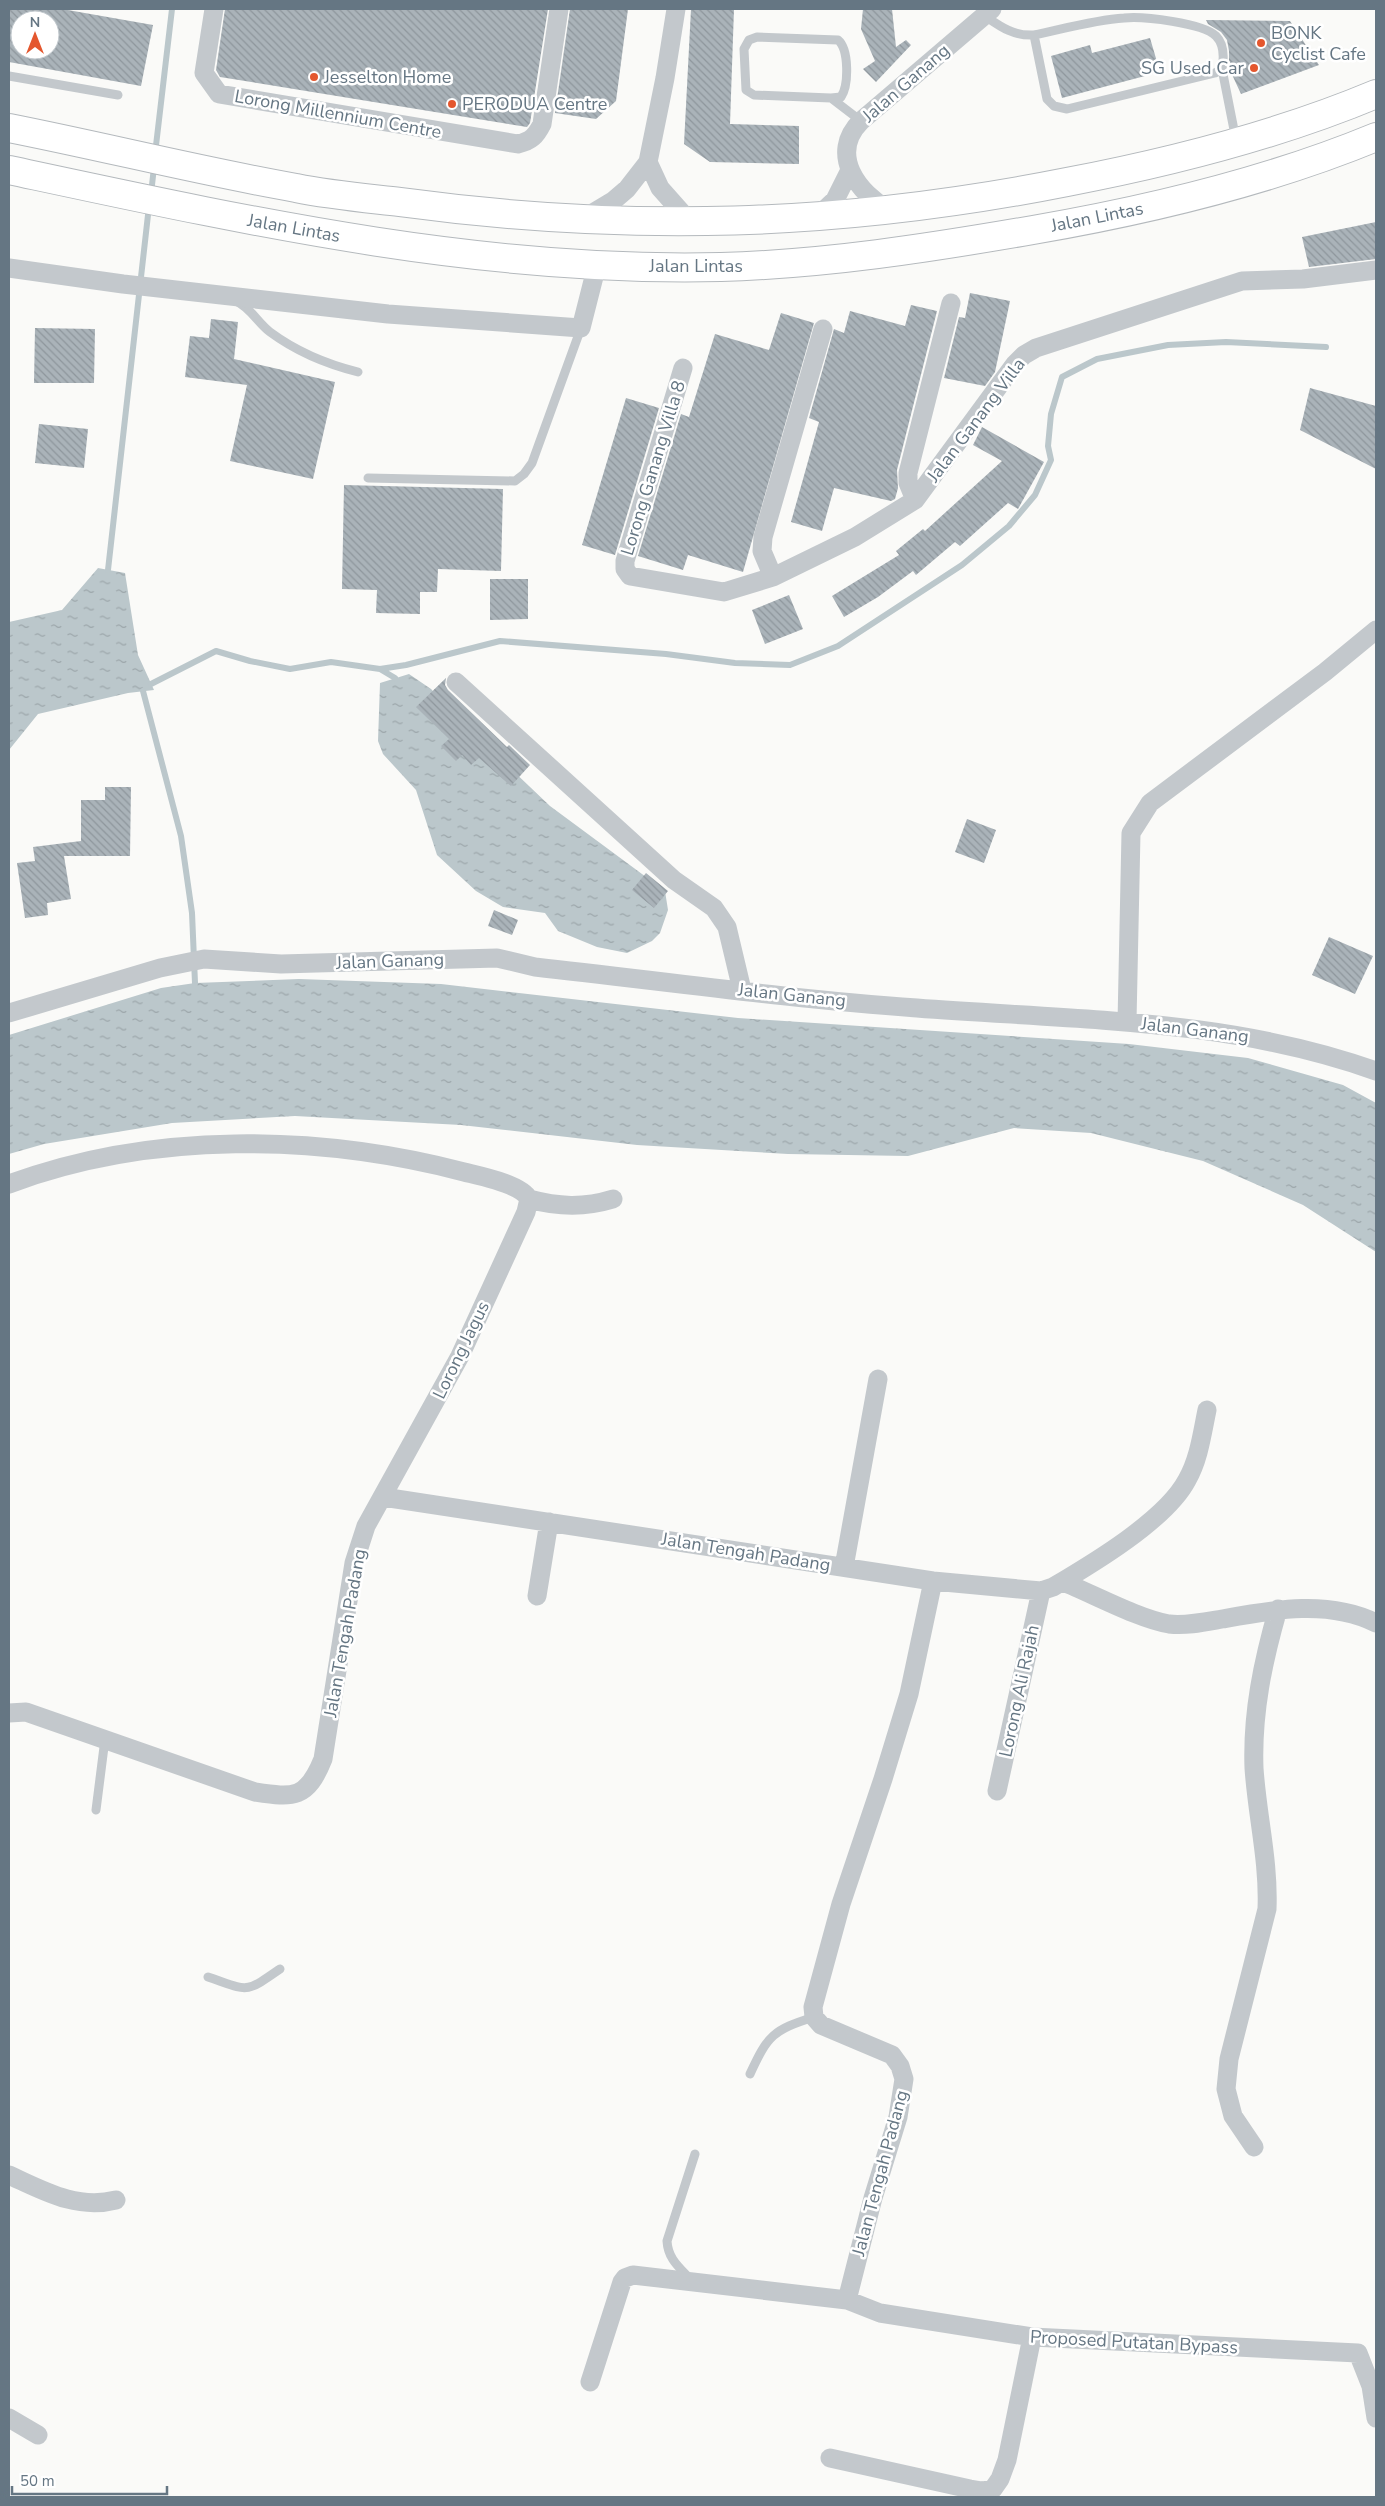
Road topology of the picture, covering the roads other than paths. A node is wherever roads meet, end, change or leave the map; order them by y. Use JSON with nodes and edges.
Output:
{"nodes":[{"id":1,"x":214,"y":9,"type":"edge"},
{"id":2,"x":559,"y":9,"type":"edge"},
{"id":3,"x":676,"y":9,"type":"edge"},
{"id":4,"x":988,"y":12,"type":"edge"},
{"id":5,"x":1034,"y":35,"type":"junction"},
{"id":6,"x":1222,"y":69,"type":"junction"},
{"id":7,"x":9,"y":76,"type":"edge"},
{"id":8,"x":1376,"y":94,"type":"edge"},
{"id":9,"x":118,"y":95,"type":"dead end"},
{"id":10,"x":831,"y":98,"type":"junction"},
{"id":11,"x":861,"y":121,"type":"junction"},
{"id":12,"x":9,"y":128,"type":"edge"},
{"id":13,"x":1376,"y":137,"type":"edge"},
{"id":14,"x":1236,"y":142,"type":"junction"},
{"id":15,"x":648,"y":162,"type":"junction"},
{"id":16,"x":9,"y":170,"type":"edge"},
{"id":17,"x":850,"y":170,"type":"junction"},
{"id":18,"x":890,"y":211,"type":"junction"},
{"id":19,"x":815,"y":218,"type":"junction"},
{"id":20,"x":579,"y":220,"type":"junction"},
{"id":21,"x":691,"y":223,"type":"junction"},
{"id":22,"x":597,"y":265,"type":"junction"},
{"id":23,"x":9,"y":268,"type":"edge"},
{"id":24,"x":1376,"y":270,"type":"edge"},
{"id":25,"x":224,"y":296,"type":"junction"},
{"id":26,"x":951,"y":303,"type":"dead end"},
{"id":27,"x":581,"y":328,"type":"junction"},
{"id":28,"x":823,"y":329,"type":"dead end"},
{"id":29,"x":684,"y":368,"type":"dead end"},
{"id":30,"x":358,"y":372,"type":"dead end"},
{"id":31,"x":368,"y":478,"type":"dead end"},
{"id":32,"x":915,"y":500,"type":"junction"},
{"id":33,"x":625,"y":569,"type":"joint"},
{"id":34,"x":773,"y":577,"type":"junction"},
{"id":35,"x":1376,"y":630,"type":"edge"},
{"id":36,"x":456,"y":682,"type":"dead end"},
{"id":37,"x":742,"y":990,"type":"junction"},
{"id":38,"x":9,"y":1012,"type":"edge"},
{"id":39,"x":1127,"y":1022,"type":"junction"},
{"id":40,"x":1376,"y":1071,"type":"edge"},
{"id":41,"x":9,"y":1184,"type":"edge"},
{"id":42,"x":529,"y":1199,"type":"junction"},
{"id":43,"x":613,"y":1200,"type":"dead end"},
{"id":44,"x":878,"y":1379,"type":"dead end"},
{"id":45,"x":1208,"y":1410,"type":"dead end"},
{"id":46,"x":383,"y":1497,"type":"junction"},
{"id":47,"x":549,"y":1522,"type":"junction"},
{"id":48,"x":844,"y":1567,"type":"junction"},
{"id":49,"x":933,"y":1581,"type":"junction"},
{"id":50,"x":1063,"y":1582,"type":"junction"},
{"id":51,"x":1041,"y":1591,"type":"junction"},
{"id":52,"x":537,"y":1596,"type":"dead end"},
{"id":53,"x":1278,"y":1609,"type":"junction"},
{"id":54,"x":1376,"y":1624,"type":"edge"},
{"id":55,"x":9,"y":1713,"type":"edge"},
{"id":56,"x":105,"y":1738,"type":"junction"},
{"id":57,"x":997,"y":1790,"type":"dead end"},
{"id":58,"x":96,"y":1810,"type":"dead end"},
{"id":59,"x":280,"y":1969,"type":"dead end"},
{"id":60,"x":208,"y":1977,"type":"dead end"},
{"id":61,"x":814,"y":2017,"type":"junction"},
{"id":62,"x":750,"y":2074,"type":"dead end"},
{"id":63,"x":1254,"y":2147,"type":"dead end"},
{"id":64,"x":695,"y":2154,"type":"dead end"},
{"id":65,"x":9,"y":2175,"type":"edge"},
{"id":66,"x":116,"y":2200,"type":"dead end"},
{"id":67,"x":693,"y":2282,"type":"junction"},
{"id":68,"x":847,"y":2300,"type":"junction"},
{"id":69,"x":1032,"y":2338,"type":"junction"},
{"id":70,"x":590,"y":2382,"type":"dead end"},
{"id":71,"x":9,"y":2418,"type":"edge"},
{"id":72,"x":1376,"y":2418,"type":"edge"},
{"id":73,"x":38,"y":2435,"type":"dead end"},
{"id":74,"x":830,"y":2458,"type":"dead end"}],
"edges":[{"from":1,"to":2,"type":"street","name":"Lorong Millennium Centre"},
{"from":3,"to":15,"type":"street"},
{"from":4,"to":5,"type":"lane"},
{"from":4,"to":11,"type":"street","name":"Jalan Ganang"},
{"from":5,"to":6,"type":"lane"},
{"from":5,"to":6,"type":"lane"},
{"from":6,"to":14,"type":"lane"},
{"from":7,"to":9,"type":"lane"},
{"from":8,"to":14,"type":"highway"},
{"from":10,"to":10,"type":"lane"},
{"from":10,"to":11,"type":"lane"},
{"from":11,"to":17,"type":"street","name":"Jalan Ganang"},
{"from":12,"to":20,"type":"highway"},
{"from":13,"to":22,"type":"highway","name":"Jalan Lintas"},
{"from":14,"to":18,"type":"highway"},
{"from":15,"to":20,"type":"street"},
{"from":15,"to":21,"type":"street"},
{"from":16,"to":22,"type":"highway","name":"Jalan Lintas"},
{"from":17,"to":18,"type":"street","name":"Jalan Ganang"},
{"from":17,"to":19,"type":"street"},
{"from":18,"to":19,"type":"highway"},
{"from":19,"to":21,"type":"highway"},
{"from":20,"to":21,"type":"highway"},
{"from":22,"to":27,"type":"street"},
{"from":23,"to":25,"type":"street"},
{"from":24,"to":32,"type":"street","name":"Jalan Ganang Villa"},
{"from":25,"to":27,"type":"street"},
{"from":25,"to":30,"type":"lane"},
{"from":26,"to":32,"type":"street"},
{"from":27,"to":31,"type":"lane"},
{"from":28,"to":34,"type":"street"},
{"from":29,"to":33,"type":"street","name":"Lorong Ganang Villa 8"},
{"from":32,"to":34,"type":"street","name":"Jalan Ganang Villa"},
{"from":33,"to":34,"type":"street","name":"Jalan Ganang Villa"},
{"from":35,"to":39,"type":"street"},
{"from":36,"to":37,"type":"street"},
{"from":37,"to":38,"type":"street","name":"Jalan Ganang"},
{"from":37,"to":39,"type":"street","name":"Jalan Ganang"},
{"from":39,"to":40,"type":"street","name":"Jalan Ganang"},
{"from":41,"to":42,"type":"street"},
{"from":42,"to":43,"type":"street"},
{"from":42,"to":46,"type":"street","name":"Lorong Jagus"},
{"from":44,"to":48,"type":"street"},
{"from":45,"to":50,"type":"street"},
{"from":46,"to":47,"type":"street","name":"Jalan Tengah Padang"},
{"from":46,"to":56,"type":"street","name":"Jalan Tengah Padang"},
{"from":47,"to":48,"type":"street","name":"Jalan Tengah Padang"},
{"from":47,"to":52,"type":"street"},
{"from":48,"to":49,"type":"street","name":"Jalan Tengah Padang"},
{"from":49,"to":51,"type":"street","name":"Jalan Tengah Padang"},
{"from":49,"to":61,"type":"street"},
{"from":50,"to":51,"type":"street"},
{"from":50,"to":53,"type":"street"},
{"from":51,"to":57,"type":"street","name":"Lorong Ali Rajah"},
{"from":53,"to":54,"type":"street"},
{"from":53,"to":63,"type":"street"},
{"from":55,"to":56,"type":"street","name":"Jalan Tengah Padang"},
{"from":56,"to":58,"type":"lane"},
{"from":59,"to":60,"type":"lane"},
{"from":61,"to":62,"type":"lane"},
{"from":61,"to":68,"type":"street","name":"Jalan Tengah Padang"},
{"from":64,"to":67,"type":"lane"},
{"from":65,"to":66,"type":"street"},
{"from":67,"to":68,"type":"street","name":"Proposed Putatan Bypass"},
{"from":67,"to":70,"type":"street","name":"Proposed Putatan Bypass"},
{"from":68,"to":69,"type":"street","name":"Proposed Putatan Bypass"},
{"from":69,"to":72,"type":"street","name":"Proposed Putatan Bypass"},
{"from":69,"to":74,"type":"street"},
{"from":71,"to":73,"type":"street"}]}
